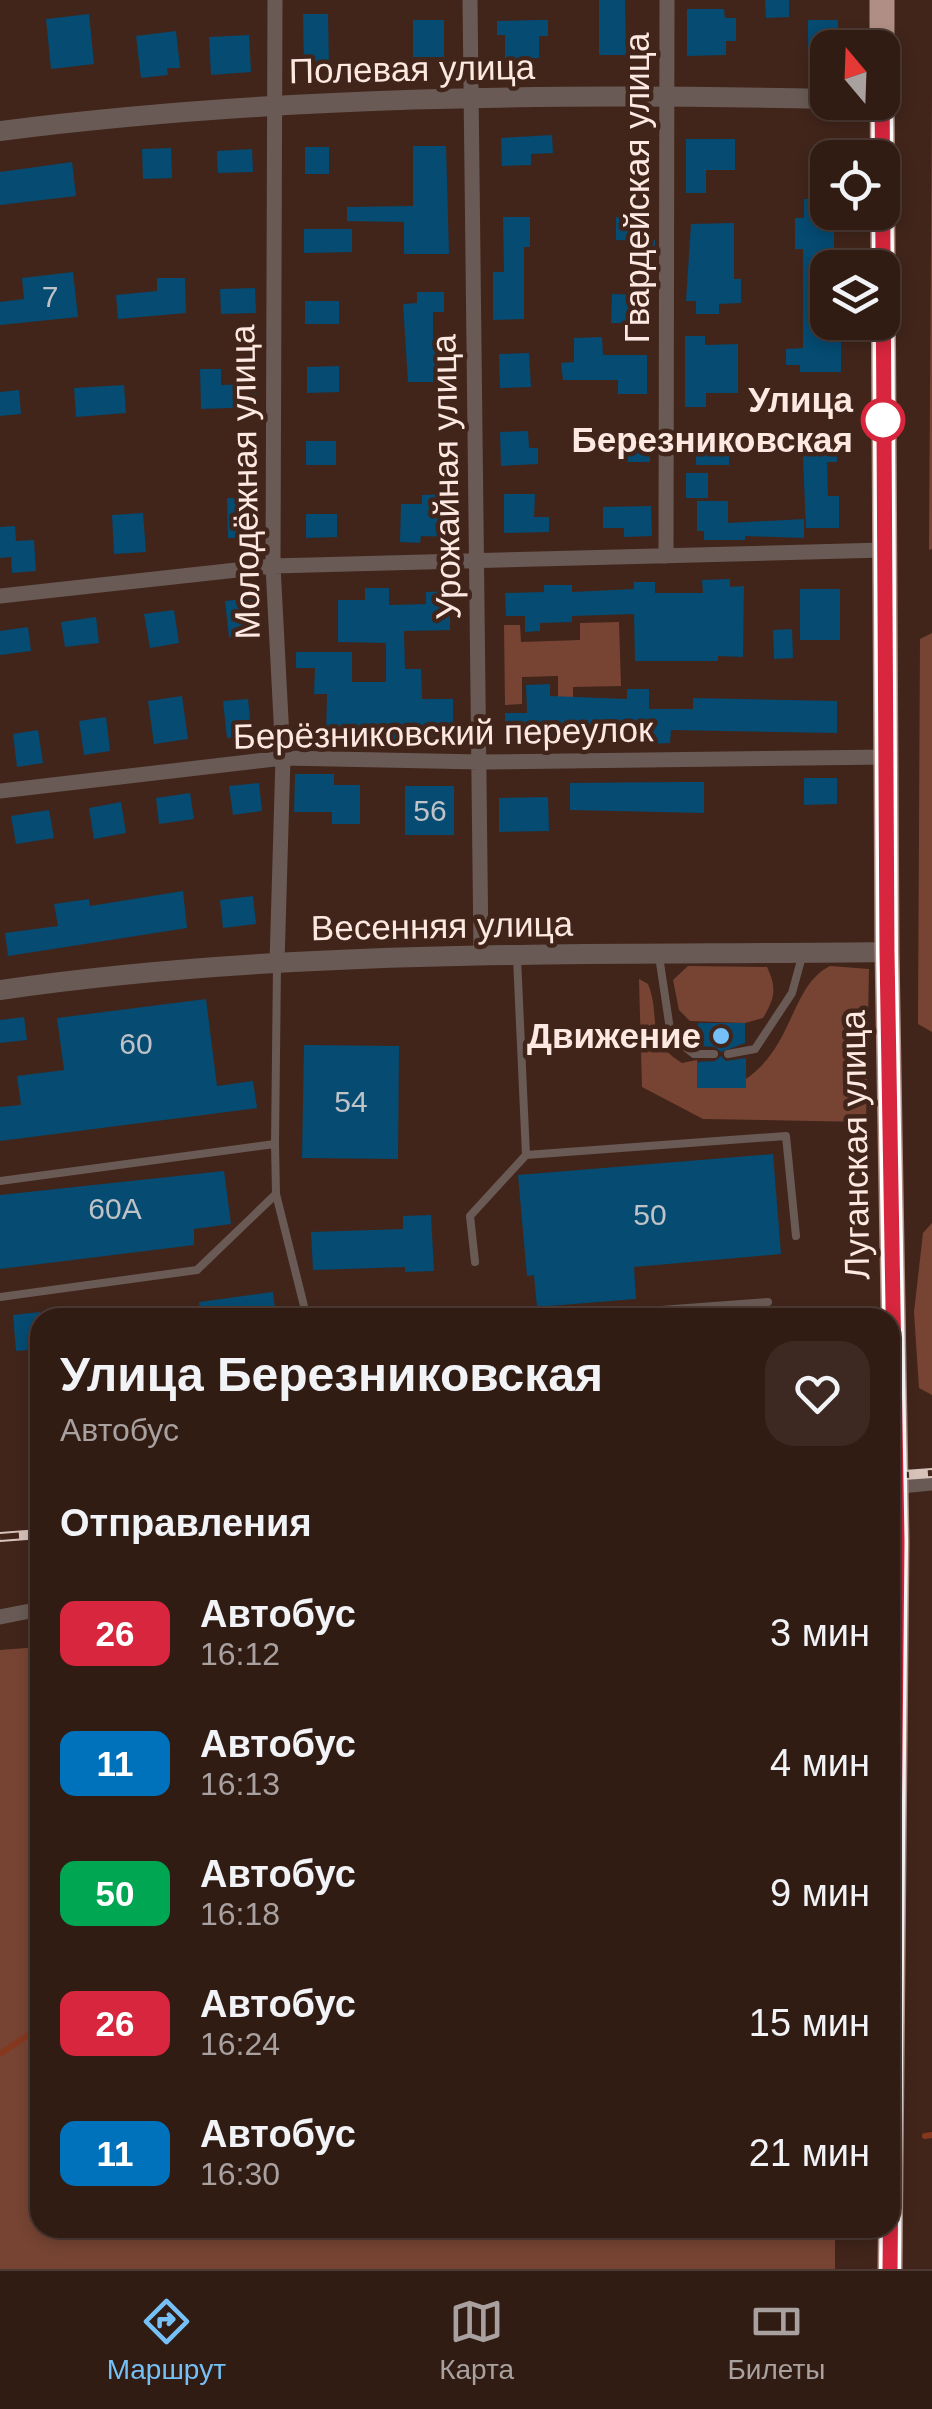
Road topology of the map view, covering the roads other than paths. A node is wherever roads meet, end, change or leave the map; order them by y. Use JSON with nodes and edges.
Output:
{"nodes":[{"id":1,"x":275,"y":0,"type":"edge"},
{"id":2,"x":470,"y":0,"type":"edge"},
{"id":3,"x":667,"y":0,"type":"edge"},
{"id":4,"x":882,"y":0,"type":"edge"},
{"id":5,"x":882,"y":30,"type":"edge"},
{"id":6,"x":668,"y":96,"type":"junction"},
{"id":7,"x":810,"y":99,"type":"edge"},
{"id":8,"x":471,"y":101,"type":"junction"},
{"id":9,"x":277,"y":104,"type":"junction"},
{"id":10,"x":883,"y":120,"type":"edge"},
{"id":11,"x":0,"y":131,"type":"edge"},
{"id":12,"x":884,"y":550,"type":"junction"},
{"id":13,"x":666,"y":556,"type":"junction"},
{"id":14,"x":477,"y":563,"type":"junction"},
{"id":15,"x":274,"y":566,"type":"junction"},
{"id":16,"x":0,"y":596,"type":"edge"},
{"id":17,"x":889,"y":757,"type":"junction"},
{"id":18,"x":283,"y":758,"type":"junction"},
{"id":19,"x":481,"y":762,"type":"junction"},
{"id":20,"x":0,"y":791,"type":"edge"},
{"id":21,"x":887,"y":952,"type":"junction"},
{"id":22,"x":480,"y":953,"type":"junction"},
{"id":23,"x":517,"y":953,"type":"junction"},
{"id":24,"x":803,"y":953,"type":"junction"},
{"id":25,"x":659,"y":956,"type":"junction"},
{"id":26,"x":278,"y":962,"type":"junction"},
{"id":27,"x":0,"y":990,"type":"edge"},
{"id":28,"x":714,"y":1054,"type":"dead end"},
{"id":29,"x":728,"y":1054,"type":"dead end"},
{"id":30,"x":275,"y":1144,"type":"junction"},
{"id":31,"x":526,"y":1155,"type":"junction"},
{"id":32,"x":0,"y":1180,"type":"edge"},
{"id":33,"x":276,"y":1194,"type":"junction"},
{"id":34,"x":796,"y":1236,"type":"dead end"},
{"id":35,"x":476,"y":1262,"type":"dead end"},
{"id":36,"x":0,"y":1297,"type":"edge"},
{"id":37,"x":768,"y":1302,"type":"dead end"},
{"id":38,"x":305,"y":1308,"type":"edge"},
{"id":39,"x":688,"y":1308,"type":"edge"},
{"id":40,"x":893,"y":1308,"type":"edge"},
{"id":41,"x":932,"y":1483,"type":"edge"},
{"id":42,"x":900,"y":1487,"type":"edge"},
{"id":43,"x":30,"y":1611,"type":"edge"},
{"id":44,"x":0,"y":1616,"type":"edge"},
{"id":45,"x":890,"y":2238,"type":"edge"},
{"id":46,"x":890,"y":2269,"type":"edge"}],
"edges":[{"from":1,"to":9,"type":"street","name":"Молодёжная улица"},
{"from":2,"to":8,"type":"street","name":"Урожайная улица"},
{"from":3,"to":6,"type":"street","name":"Гвардейская улица"},
{"from":4,"to":5,"type":"highway"},
{"from":6,"to":7,"type":"street","name":"Полевая улица"},
{"from":6,"to":8,"type":"street","name":"Полевая улица"},
{"from":6,"to":13,"type":"street","name":"Гвардейская улица"},
{"from":8,"to":9,"type":"street","name":"Полевая улица"},
{"from":8,"to":14,"type":"street","name":"Урожайная улица"},
{"from":9,"to":11,"type":"street","name":"Полевая улица"},
{"from":9,"to":15,"type":"street","name":"Молодёжная улица"},
{"from":10,"to":12,"type":"highway","name":"Луганская улица"},
{"from":12,"to":13,"type":"street"},
{"from":12,"to":17,"type":"highway","name":"Луганская улица"},
{"from":13,"to":14,"type":"street"},
{"from":14,"to":15,"type":"street"},
{"from":14,"to":19,"type":"street","name":"Урожайная улица"},
{"from":15,"to":16,"type":"street"},
{"from":15,"to":18,"type":"street","name":"Молодёжная улица"},
{"from":17,"to":19,"type":"street","name":"Берёзниковский переулок"},
{"from":17,"to":21,"type":"highway","name":"Луганская улица"},
{"from":18,"to":19,"type":"street","name":"Берёзниковский переулок"},
{"from":18,"to":20,"type":"street","name":"Берёзниковский переулок"},
{"from":18,"to":26,"type":"street","name":"Молодёжная улица"},
{"from":19,"to":22,"type":"street","name":"Урожайная улица"},
{"from":21,"to":24,"type":"street","name":"Весенняя улица"},
{"from":21,"to":40,"type":"highway","name":"Луганская улица"},
{"from":22,"to":23,"type":"street","name":"Весенняя улица"},
{"from":22,"to":26,"type":"street","name":"Весенняя улица"},
{"from":23,"to":25,"type":"street","name":"Весенняя улица"},
{"from":23,"to":31,"type":"lane"},
{"from":24,"to":25,"type":"street","name":"Весенняя улица"},
{"from":24,"to":29,"type":"lane"},
{"from":25,"to":28,"type":"lane"},
{"from":26,"to":27,"type":"street","name":"Весенняя улица"},
{"from":26,"to":30,"type":"lane"},
{"from":30,"to":32,"type":"lane"},
{"from":30,"to":33,"type":"lane"},
{"from":31,"to":34,"type":"lane"},
{"from":31,"to":35,"type":"lane"},
{"from":33,"to":36,"type":"lane"},
{"from":33,"to":38,"type":"lane"},
{"from":37,"to":39,"type":"lane"},
{"from":41,"to":42,"type":"street"},
{"from":43,"to":44,"type":"street"},
{"from":45,"to":46,"type":"highway","name":"Луганская улица"}]}
